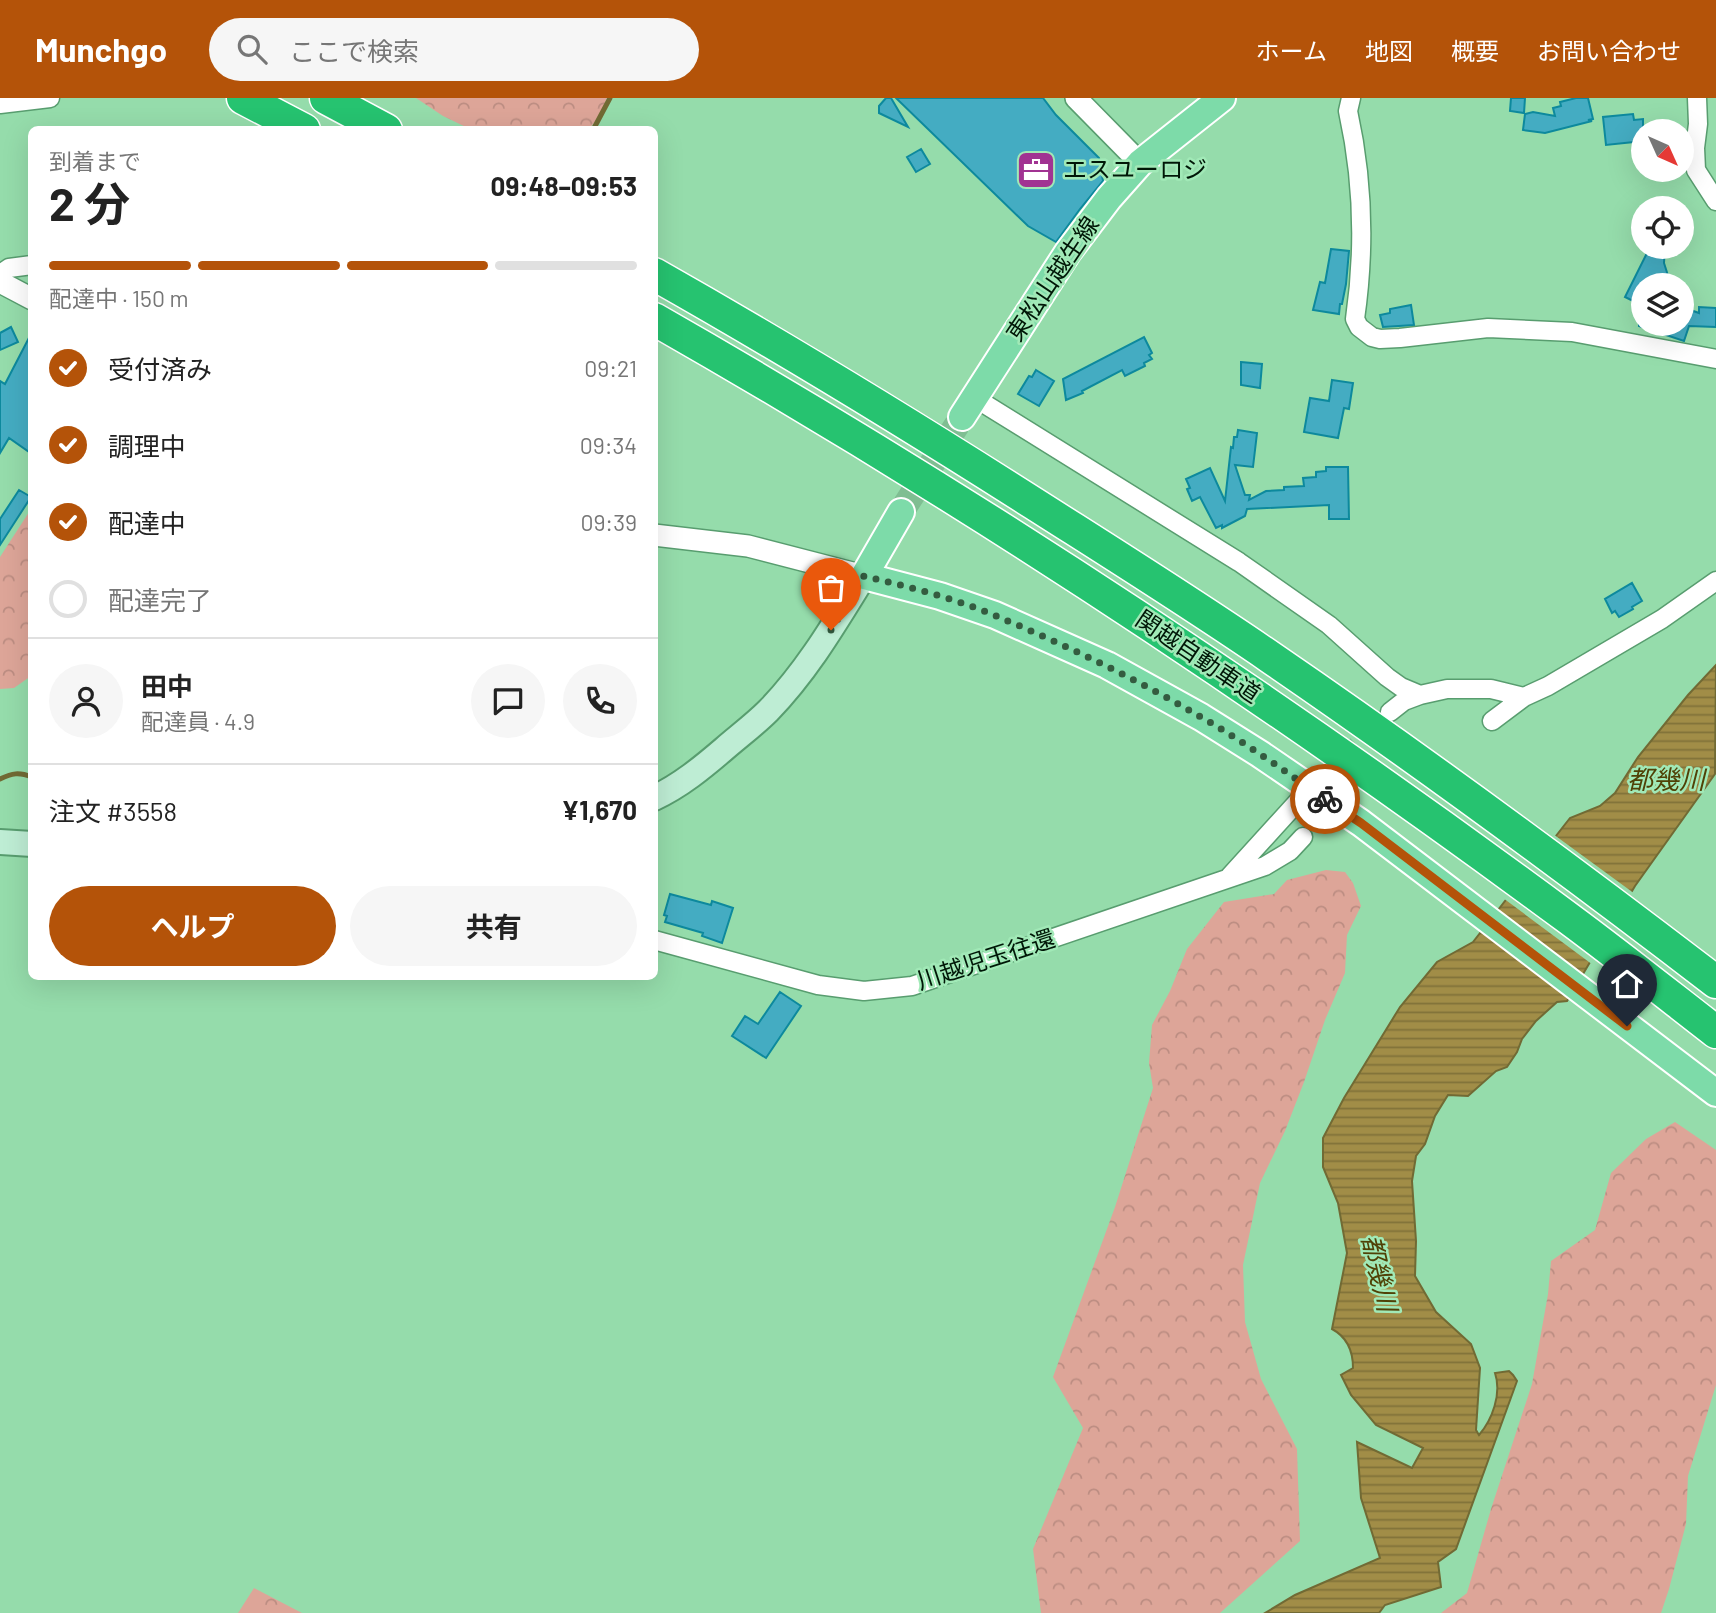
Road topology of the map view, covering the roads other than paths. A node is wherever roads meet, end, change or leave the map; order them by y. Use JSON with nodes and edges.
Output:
{"nodes":[{"id":1,"x":51,"y":98,"type":"edge"},
{"id":2,"x":243,"y":98,"type":"edge"},
{"id":3,"x":326,"y":98,"type":"edge"},
{"id":4,"x":1076,"y":98,"type":"edge"},
{"id":5,"x":1222,"y":98,"type":"edge"},
{"id":6,"x":1351,"y":98,"type":"edge"},
{"id":7,"x":1697,"y":98,"type":"edge"},
{"id":8,"x":0,"y":104,"type":"edge"},
{"id":9,"x":296,"y":126,"type":"edge"},
{"id":10,"x":378,"y":126,"type":"edge"},
{"id":11,"x":1140,"y":163,"type":"junction"},
{"id":12,"x":1716,"y":201,"type":"edge"},
{"id":13,"x":28,"y":266,"type":"edge"},
{"id":14,"x":658,"y":276,"type":"edge"},
{"id":15,"x":0,"y":281,"type":"edge"},
{"id":16,"x":28,"y":297,"type":"edge"},
{"id":17,"x":658,"y":321,"type":"edge"},
{"id":18,"x":1716,"y":359,"type":"edge"},
{"id":19,"x":969,"y":408,"type":"joint"},
{"id":20,"x":901,"y":512,"type":"tunnel mouth"},
{"id":21,"x":658,"y":535,"type":"edge"},
{"id":22,"x":864,"y":576,"type":"junction"},
{"id":23,"x":1716,"y":581,"type":"edge"},
{"id":24,"x":1420,"y":695,"type":"junction"},
{"id":25,"x":1524,"y":697,"type":"junction"},
{"id":26,"x":1390,"y":712,"type":"tunnel mouth"},
{"id":27,"x":1492,"y":721,"type":"dead end"},
{"id":28,"x":658,"y":797,"type":"edge"},
{"id":29,"x":1301,"y":799,"type":"tunnel mouth"},
{"id":30,"x":1303,"y":837,"type":"dead end"},
{"id":31,"x":0,"y":842,"type":"edge"},
{"id":32,"x":28,"y":844,"type":"edge"},
{"id":33,"x":1228,"y":878,"type":"junction"},
{"id":34,"x":658,"y":941,"type":"edge"},
{"id":35,"x":1716,"y":982,"type":"edge"},
{"id":36,"x":1716,"y":1032,"type":"edge"},
{"id":37,"x":1716,"y":1093,"type":"edge"}],
"edges":[{"from":1,"to":8,"type":"street"},
{"from":2,"to":9,"type":"highway"},
{"from":3,"to":10,"type":"highway"},
{"from":4,"to":11,"type":"street"},
{"from":5,"to":11,"type":"main road","name":"東松山越生線"},
{"from":6,"to":18,"type":"street"},
{"from":7,"to":12,"type":"street"},
{"from":11,"to":19,"type":"main road","name":"東松山越生線"},
{"from":13,"to":15,"type":"street"},
{"from":14,"to":35,"type":"highway","name":"関越自動車道"},
{"from":15,"to":16,"type":"street"},
{"from":17,"to":36,"type":"highway","name":"関越自動車道"},
{"from":19,"to":24,"type":"street"},
{"from":20,"to":22,"type":"main road"},
{"from":21,"to":22,"type":"street"},
{"from":22,"to":28,"type":"main road"},
{"from":22,"to":37,"type":"main road"},
{"from":23,"to":25,"type":"street"},
{"from":24,"to":25,"type":"street"},
{"from":24,"to":26,"type":"street"},
{"from":25,"to":27,"type":"street"},
{"from":29,"to":33,"type":"street"},
{"from":30,"to":33,"type":"street","name":"川越児玉往還"},
{"from":31,"to":32,"type":"main road"},
{"from":33,"to":34,"type":"street","name":"川越児玉往還"}]}
